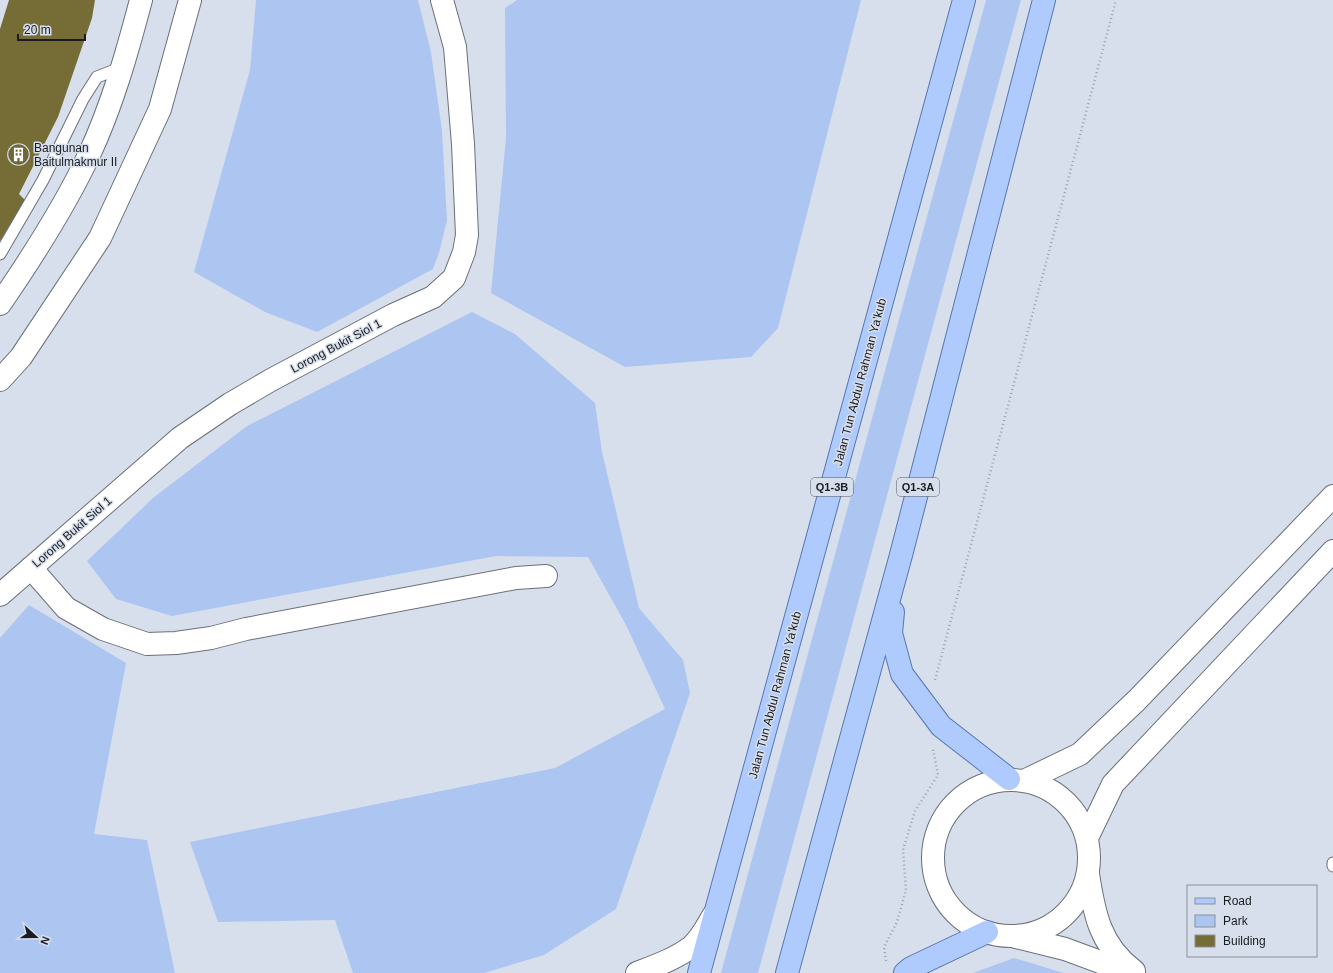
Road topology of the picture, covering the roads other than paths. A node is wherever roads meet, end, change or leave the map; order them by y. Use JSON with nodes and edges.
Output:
{"nodes":[{"id":1,"x":141,"y":0,"type":"edge"},
{"id":2,"x":190,"y":0,"type":"edge"},
{"id":3,"x":442,"y":0,"type":"edge"},
{"id":4,"x":964,"y":0,"type":"edge"},
{"id":5,"x":1044,"y":0,"type":"edge"},
{"id":6,"x":124,"y":67,"type":"junction"},
{"id":7,"x":0,"y":254,"type":"edge"},
{"id":8,"x":0,"y":304,"type":"edge"},
{"id":9,"x":0,"y":380,"type":"edge"},
{"id":10,"x":1333,"y":496,"type":"edge"},
{"id":11,"x":1333,"y":551,"type":"edge"},
{"id":12,"x":901,"y":555,"type":"junction"},
{"id":13,"x":31,"y":568,"type":"junction"},
{"id":14,"x":546,"y":576,"type":"dead end"},
{"id":15,"x":0,"y":595,"type":"edge"},
{"id":16,"x":1017,"y":780,"type":"junction"},
{"id":17,"x":1087,"y":838,"type":"junction"},
{"id":18,"x":1088,"y":872,"type":"junction"},
{"id":19,"x":718,"y":908,"type":"junction"},
{"id":20,"x":987,"y":932,"type":"junction"},
{"id":21,"x":1011,"y":936,"type":"junction"},
{"id":22,"x":896,"y":970,"type":"edge"},
{"id":23,"x":637,"y":973,"type":"edge"},
{"id":24,"x":699,"y":973,"type":"edge"},
{"id":25,"x":787,"y":973,"type":"edge"},
{"id":26,"x":1130,"y":973,"type":"edge"},
{"id":27,"x":1136,"y":973,"type":"edge"}],
"edges":[{"from":1,"to":6,"type":"street"},
{"from":2,"to":9,"type":"street"},
{"from":3,"to":13,"type":"street","name":"Lorong Bukit Siol 1"},
{"from":4,"to":19,"type":"main road","name":"Jalan Tun Abdul Rahman Ya'kub","number":"Q1-3B"},
{"from":5,"to":12,"type":"main road","number":"Q1-3A"},
{"from":6,"to":7,"type":"lane"},
{"from":6,"to":8,"type":"street"},
{"from":10,"to":16,"type":"street"},
{"from":11,"to":17,"type":"street"},
{"from":12,"to":16,"type":"main road"},
{"from":12,"to":25,"type":"main road","number":"Q1-3A"},
{"from":13,"to":14,"type":"street"},
{"from":13,"to":15,"type":"street","name":"Lorong Bukit Siol 1"},
{"from":16,"to":17,"type":"street"},
{"from":16,"to":20,"type":"street"},
{"from":17,"to":18,"type":"street"},
{"from":18,"to":21,"type":"street"},
{"from":18,"to":27,"type":"street"},
{"from":19,"to":23,"type":"street"},
{"from":19,"to":24,"type":"main road","name":"Jalan Tun Abdul Rahman Ya'kub","number":"Q1-3B"},
{"from":20,"to":21,"type":"street"},
{"from":20,"to":22,"type":"main road"},
{"from":21,"to":26,"type":"street"}]}
